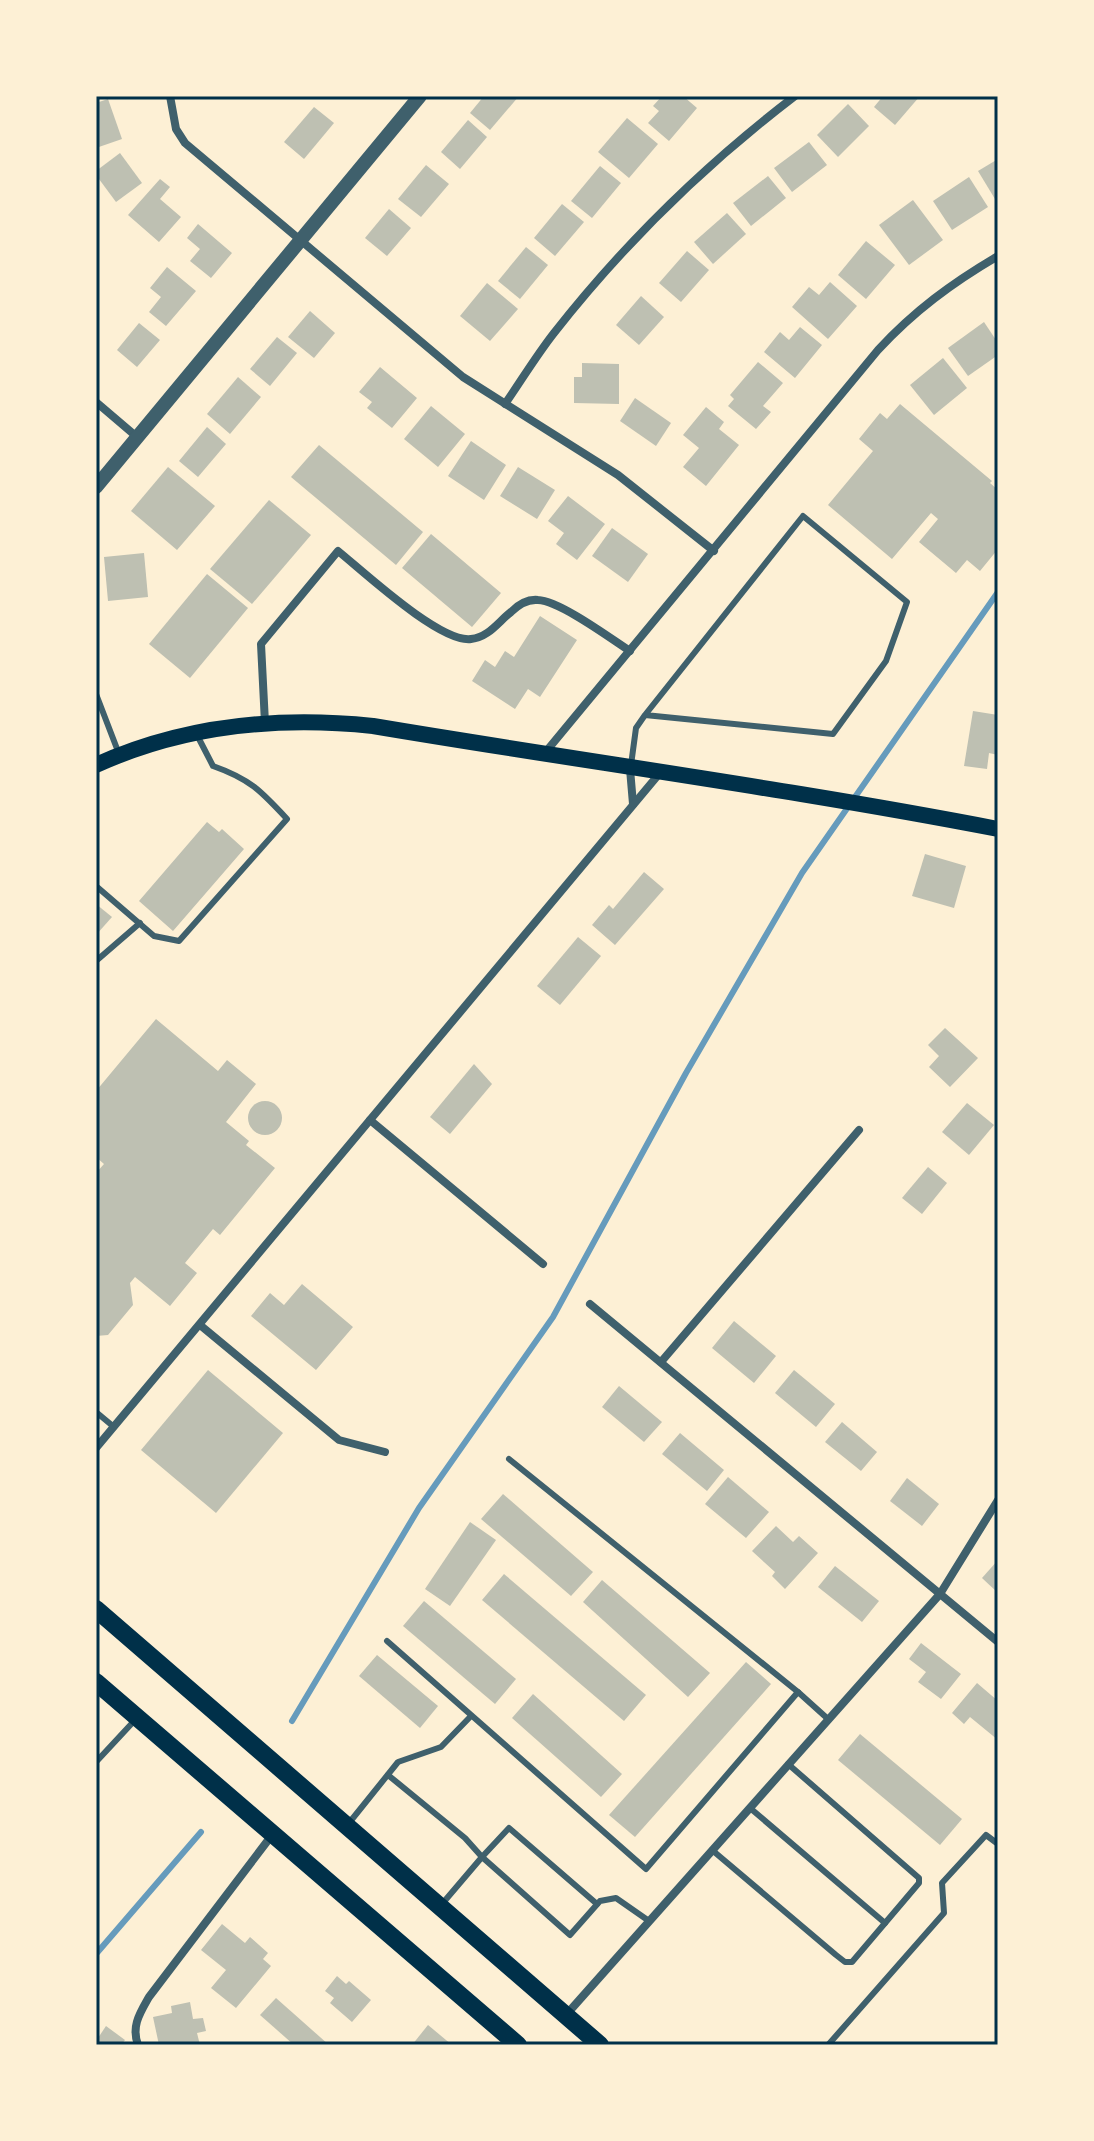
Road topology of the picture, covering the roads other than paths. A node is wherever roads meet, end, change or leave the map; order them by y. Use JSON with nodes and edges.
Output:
{"nodes":[{"id":1,"x":170,"y":96,"type":"edge"},
{"id":2,"x":420,"y":96,"type":"edge"},
{"id":3,"x":795,"y":96,"type":"edge"},
{"id":4,"x":301,"y":241,"type":"junction"},
{"id":5,"x":998,"y":256,"type":"edge"},
{"id":6,"x":96,"y":402,"type":"edge"},
{"id":7,"x":505,"y":404,"type":"junction"},
{"id":8,"x":137,"y":437,"type":"junction"},
{"id":9,"x":96,"y":487,"type":"edge"},
{"id":10,"x":714,"y":551,"type":"junction"},
{"id":11,"x":630,"y":651,"type":"junction"},
{"id":12,"x":96,"y":694,"type":"edge"},
{"id":13,"x":645,"y":715,"type":"junction"},
{"id":14,"x":265,"y":723,"type":"junction"},
{"id":15,"x":195,"y":731,"type":"junction"},
{"id":16,"x":119,"y":754,"type":"junction"},
{"id":17,"x":544,"y":755,"type":"junction"},
{"id":18,"x":96,"y":765,"type":"edge"},
{"id":19,"x":630,"y":769,"type":"junction"},
{"id":20,"x":659,"y":774,"type":"junction"},
{"id":21,"x":633,"y":804,"type":"junction"},
{"id":22,"x":998,"y":829,"type":"edge"},
{"id":23,"x":96,"y":886,"type":"edge"},
{"id":24,"x":140,"y":923,"type":"junction"},
{"id":25,"x":96,"y":961,"type":"edge"},
{"id":26,"x":370,"y":1120,"type":"junction"},
{"id":27,"x":859,"y":1130,"type":"dead end"},
{"id":28,"x":543,"y":1264,"type":"dead end"},
{"id":29,"x":590,"y":1304,"type":"dead end"},
{"id":30,"x":200,"y":1325,"type":"junction"},
{"id":31,"x":661,"y":1362,"type":"junction"},
{"id":32,"x":96,"y":1412,"type":"edge"},
{"id":33,"x":114,"y":1427,"type":"junction"},
{"id":34,"x":96,"y":1448,"type":"edge"},
{"id":35,"x":385,"y":1452,"type":"dead end"},
{"id":36,"x":509,"y":1459,"type":"dead end"},
{"id":37,"x":998,"y":1500,"type":"edge"},
{"id":38,"x":940,"y":1594,"type":"junction"},
{"id":39,"x":96,"y":1609,"type":"edge"},
{"id":40,"x":387,"y":1641,"type":"dead end"},
{"id":41,"x":998,"y":1642,"type":"edge"},
{"id":42,"x":96,"y":1682,"type":"edge"},
{"id":43,"x":798,"y":1692,"type":"junction"},
{"id":44,"x":471,"y":1716,"type":"junction"},
{"id":45,"x":138,"y":1718,"type":"junction"},
{"id":46,"x":828,"y":1719,"type":"junction"},
{"id":47,"x":96,"y":1762,"type":"edge"},
{"id":48,"x":788,"y":1764,"type":"junction"},
{"id":49,"x":388,"y":1775,"type":"junction"},
{"id":50,"x":750,"y":1808,"type":"junction"},
{"id":51,"x":347,"y":1826,"type":"junction"},
{"id":52,"x":272,"y":1834,"type":"junction"},
{"id":53,"x":998,"y":1844,"type":"edge"},
{"id":54,"x":712,"y":1850,"type":"junction"},
{"id":55,"x":482,"y":1857,"type":"junction"},
{"id":56,"x":597,"y":1904,"type":"junction"},
{"id":57,"x":440,"y":1907,"type":"junction"},
{"id":58,"x":649,"y":1921,"type":"junction"},
{"id":59,"x":885,"y":1923,"type":"junction"},
{"id":60,"x":566,"y":2015,"type":"junction"},
{"id":61,"x":138,"y":2045,"type":"edge"},
{"id":62,"x":518,"y":2045,"type":"edge"},
{"id":63,"x":600,"y":2045,"type":"edge"},
{"id":64,"x":828,"y":2045,"type":"edge"}],
"edges":[{"from":1,"to":4,"type":"street"},
{"from":2,"to":4,"type":"street"},
{"from":3,"to":7,"type":"street"},
{"from":4,"to":7,"type":"street"},
{"from":4,"to":8,"type":"street"},
{"from":5,"to":10,"type":"street"},
{"from":6,"to":8,"type":"street"},
{"from":7,"to":10,"type":"street"},
{"from":8,"to":9,"type":"street"},
{"from":10,"to":11,"type":"street"},
{"from":11,"to":14,"type":"street"},
{"from":11,"to":17,"type":"street"},
{"from":12,"to":16,"type":"lane"},
{"from":13,"to":13,"type":"lane"},
{"from":13,"to":19,"type":"lane"},
{"from":14,"to":15,"type":"main road"},
{"from":14,"to":17,"type":"main road"},
{"from":15,"to":16,"type":"main road"},
{"from":15,"to":24,"type":"lane"},
{"from":16,"to":18,"type":"main road"},
{"from":17,"to":19,"type":"main road"},
{"from":19,"to":20,"type":"main road"},
{"from":19,"to":21,"type":"street"},
{"from":20,"to":21,"type":"street"},
{"from":20,"to":22,"type":"main road"},
{"from":21,"to":26,"type":"street"},
{"from":23,"to":24,"type":"lane"},
{"from":24,"to":25,"type":"lane"},
{"from":26,"to":28,"type":"street"},
{"from":26,"to":30,"type":"street"},
{"from":27,"to":31,"type":"street"},
{"from":29,"to":31,"type":"street"},
{"from":30,"to":33,"type":"street"},
{"from":30,"to":35,"type":"street"},
{"from":31,"to":38,"type":"street"},
{"from":32,"to":33,"type":"lane"},
{"from":33,"to":34,"type":"street"},
{"from":36,"to":43,"type":"lane"},
{"from":37,"to":38,"type":"street"},
{"from":38,"to":41,"type":"street"},
{"from":38,"to":46,"type":"street"},
{"from":39,"to":51,"type":"main road"},
{"from":40,"to":44,"type":"lane"},
{"from":42,"to":45,"type":"main road"},
{"from":43,"to":44,"type":"lane"},
{"from":43,"to":46,"type":"lane"},
{"from":44,"to":49,"type":"lane"},
{"from":45,"to":47,"type":"lane"},
{"from":45,"to":52,"type":"main road"},
{"from":46,"to":48,"type":"street"},
{"from":48,"to":50,"type":"street"},
{"from":48,"to":59,"type":"lane"},
{"from":49,"to":51,"type":"lane"},
{"from":49,"to":55,"type":"lane"},
{"from":50,"to":54,"type":"street"},
{"from":50,"to":59,"type":"lane"},
{"from":51,"to":57,"type":"main road"},
{"from":52,"to":61,"type":"street"},
{"from":52,"to":62,"type":"main road"},
{"from":53,"to":64,"type":"lane"},
{"from":54,"to":58,"type":"street"},
{"from":54,"to":59,"type":"lane"},
{"from":55,"to":56,"type":"lane"},
{"from":55,"to":56,"type":"lane"},
{"from":55,"to":57,"type":"lane"},
{"from":56,"to":58,"type":"lane"},
{"from":57,"to":60,"type":"main road"},
{"from":58,"to":60,"type":"street"},
{"from":60,"to":63,"type":"main road"}]}
